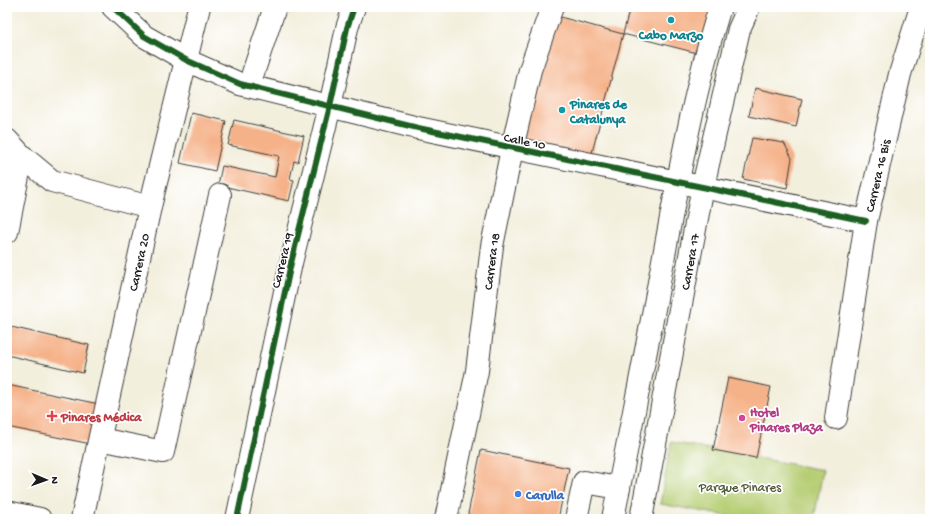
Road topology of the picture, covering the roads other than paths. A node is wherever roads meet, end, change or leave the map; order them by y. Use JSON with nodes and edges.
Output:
{"nodes":[{"id":1,"x":113,"y":7,"type":"edge"},
{"id":2,"x":199,"y":7,"type":"edge"},
{"id":3,"x":275,"y":7,"type":"edge"},
{"id":4,"x":354,"y":7,"type":"edge"},
{"id":5,"x":552,"y":7,"type":"edge"},
{"id":6,"x":720,"y":7,"type":"edge"},
{"id":7,"x":749,"y":7,"type":"edge"},
{"id":8,"x":921,"y":7,"type":"edge"},
{"id":9,"x":186,"y":60,"type":"junction"},
{"id":10,"x":253,"y":73,"type":"dead end"},
{"id":11,"x":330,"y":106,"type":"junction"},
{"id":12,"x":7,"y":140,"type":"edge"},
{"id":13,"x":512,"y":149,"type":"junction"},
{"id":14,"x":22,"y":156,"type":"junction"},
{"id":15,"x":678,"y":181,"type":"junction"},
{"id":16,"x":703,"y":186,"type":"junction"},
{"id":17,"x":220,"y":196,"type":"dead end"},
{"id":18,"x":150,"y":207,"type":"junction"},
{"id":19,"x":866,"y":221,"type":"junction"},
{"id":20,"x":7,"y":232,"type":"edge"},
{"id":21,"x":836,"y":418,"type":"dead end"},
{"id":22,"x":100,"y":439,"type":"junction"},
{"id":23,"x":619,"y":488,"type":"junction"},
{"id":24,"x":7,"y":512,"type":"edge"},
{"id":25,"x":40,"y":519,"type":"edge"},
{"id":26,"x":82,"y":519,"type":"edge"},
{"id":27,"x":237,"y":519,"type":"edge"},
{"id":28,"x":446,"y":519,"type":"edge"},
{"id":29,"x":576,"y":519,"type":"edge"},
{"id":30,"x":613,"y":519,"type":"edge"},
{"id":31,"x":641,"y":519,"type":"edge"}],
"edges":[{"from":1,"to":9,"type":"street","name":"Calle 10"},
{"from":2,"to":9,"type":"street","name":"Carrera 20"},
{"from":3,"to":10,"type":"street"},
{"from":4,"to":11,"type":"street","name":"Carrera 19"},
{"from":5,"to":13,"type":"street","name":"Carrera 18"},
{"from":6,"to":15,"type":"street","name":"Carrera 17"},
{"from":7,"to":16,"type":"street","name":"Carrera 17"},
{"from":8,"to":19,"type":"street","name":"Carrera 16 Bis"},
{"from":9,"to":11,"type":"street","name":"Calle 10"},
{"from":9,"to":18,"type":"street","name":"Carrera 20"},
{"from":11,"to":13,"type":"street","name":"Calle 10"},
{"from":11,"to":27,"type":"street","name":"Carrera 19"},
{"from":12,"to":14,"type":"street"},
{"from":13,"to":15,"type":"street","name":"Calle 10"},
{"from":13,"to":28,"type":"street","name":"Carrera 18"},
{"from":14,"to":18,"type":"street"},
{"from":14,"to":20,"type":"street"},
{"from":15,"to":16,"type":"street","name":"Calle 10"},
{"from":15,"to":23,"type":"street","name":"Carrera 17"},
{"from":16,"to":19,"type":"street","name":"Calle 10"},
{"from":16,"to":31,"type":"street","name":"Carrera 17"},
{"from":17,"to":22,"type":"street"},
{"from":18,"to":22,"type":"street","name":"Carrera 20"},
{"from":19,"to":21,"type":"street","name":"Carrera 16 Bis"},
{"from":22,"to":26,"type":"street","name":"Carrera 20"},
{"from":23,"to":29,"type":"street"},
{"from":23,"to":30,"type":"street","name":"Carrera 17"},
{"from":24,"to":25,"type":"street"}]}
